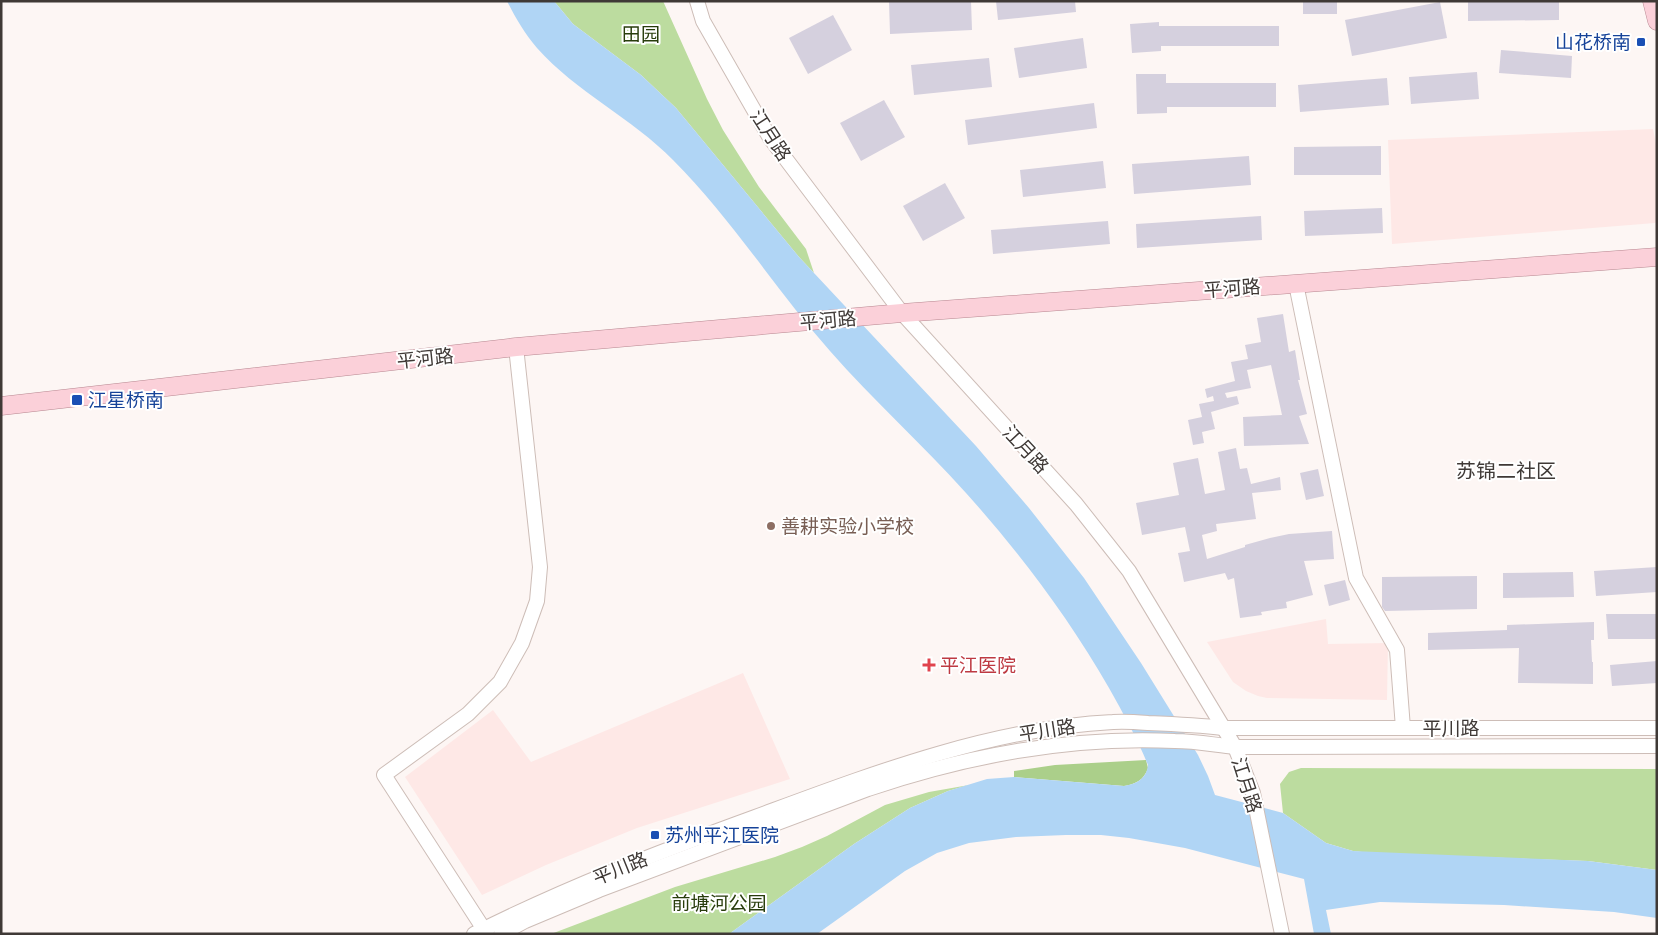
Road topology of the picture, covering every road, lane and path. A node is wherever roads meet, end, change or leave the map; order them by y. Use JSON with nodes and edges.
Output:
{"nodes":[{"id":1,"x":697,"y":1,"type":"edge"},
{"id":2,"x":1652,"y":1,"type":"edge"},
{"id":3,"x":1657,"y":21,"type":"edge"},
{"id":4,"x":1657,"y":257,"type":"edge"},
{"id":5,"x":1296,"y":284,"type":"junction"},
{"id":6,"x":902,"y":314,"type":"junction"},
{"id":7,"x":516,"y":347,"type":"junction"},
{"id":8,"x":1,"y":406,"type":"edge"},
{"id":9,"x":1223,"y":728,"type":"junction"},
{"id":10,"x":1403,"y":728,"type":"junction"},
{"id":11,"x":1657,"y":728,"type":"edge"},
{"id":12,"x":1657,"y":746,"type":"edge"},
{"id":13,"x":1235,"y":747,"type":"junction"},
{"id":14,"x":481,"y":932,"type":"edge"},
{"id":15,"x":501,"y":934,"type":"edge"},
{"id":16,"x":1282,"y":934,"type":"edge"}],
"edges":[{"from":1,"to":6,"type":"street","name":"江月路"},
{"from":2,"to":3,"type":"main road"},
{"from":4,"to":5,"type":"main road","name":"平河路"},
{"from":5,"to":6,"type":"main road","name":"平河路"},
{"from":5,"to":10,"type":"street"},
{"from":6,"to":7,"type":"main road","name":"平河路"},
{"from":6,"to":9,"type":"street","name":"江月路"},
{"from":7,"to":8,"type":"main road","name":"平河路"},
{"from":7,"to":14,"type":"street"},
{"from":9,"to":10,"type":"street","name":"平川路"},
{"from":9,"to":13,"type":"street","name":"江月路"},
{"from":9,"to":14,"type":"street","name":"平川路"},
{"from":10,"to":11,"type":"street","name":"平川路"},
{"from":12,"to":13,"type":"street","name":"平川路"},
{"from":13,"to":15,"type":"street","name":"平川路"},
{"from":13,"to":16,"type":"street","name":"江月路"}]}
